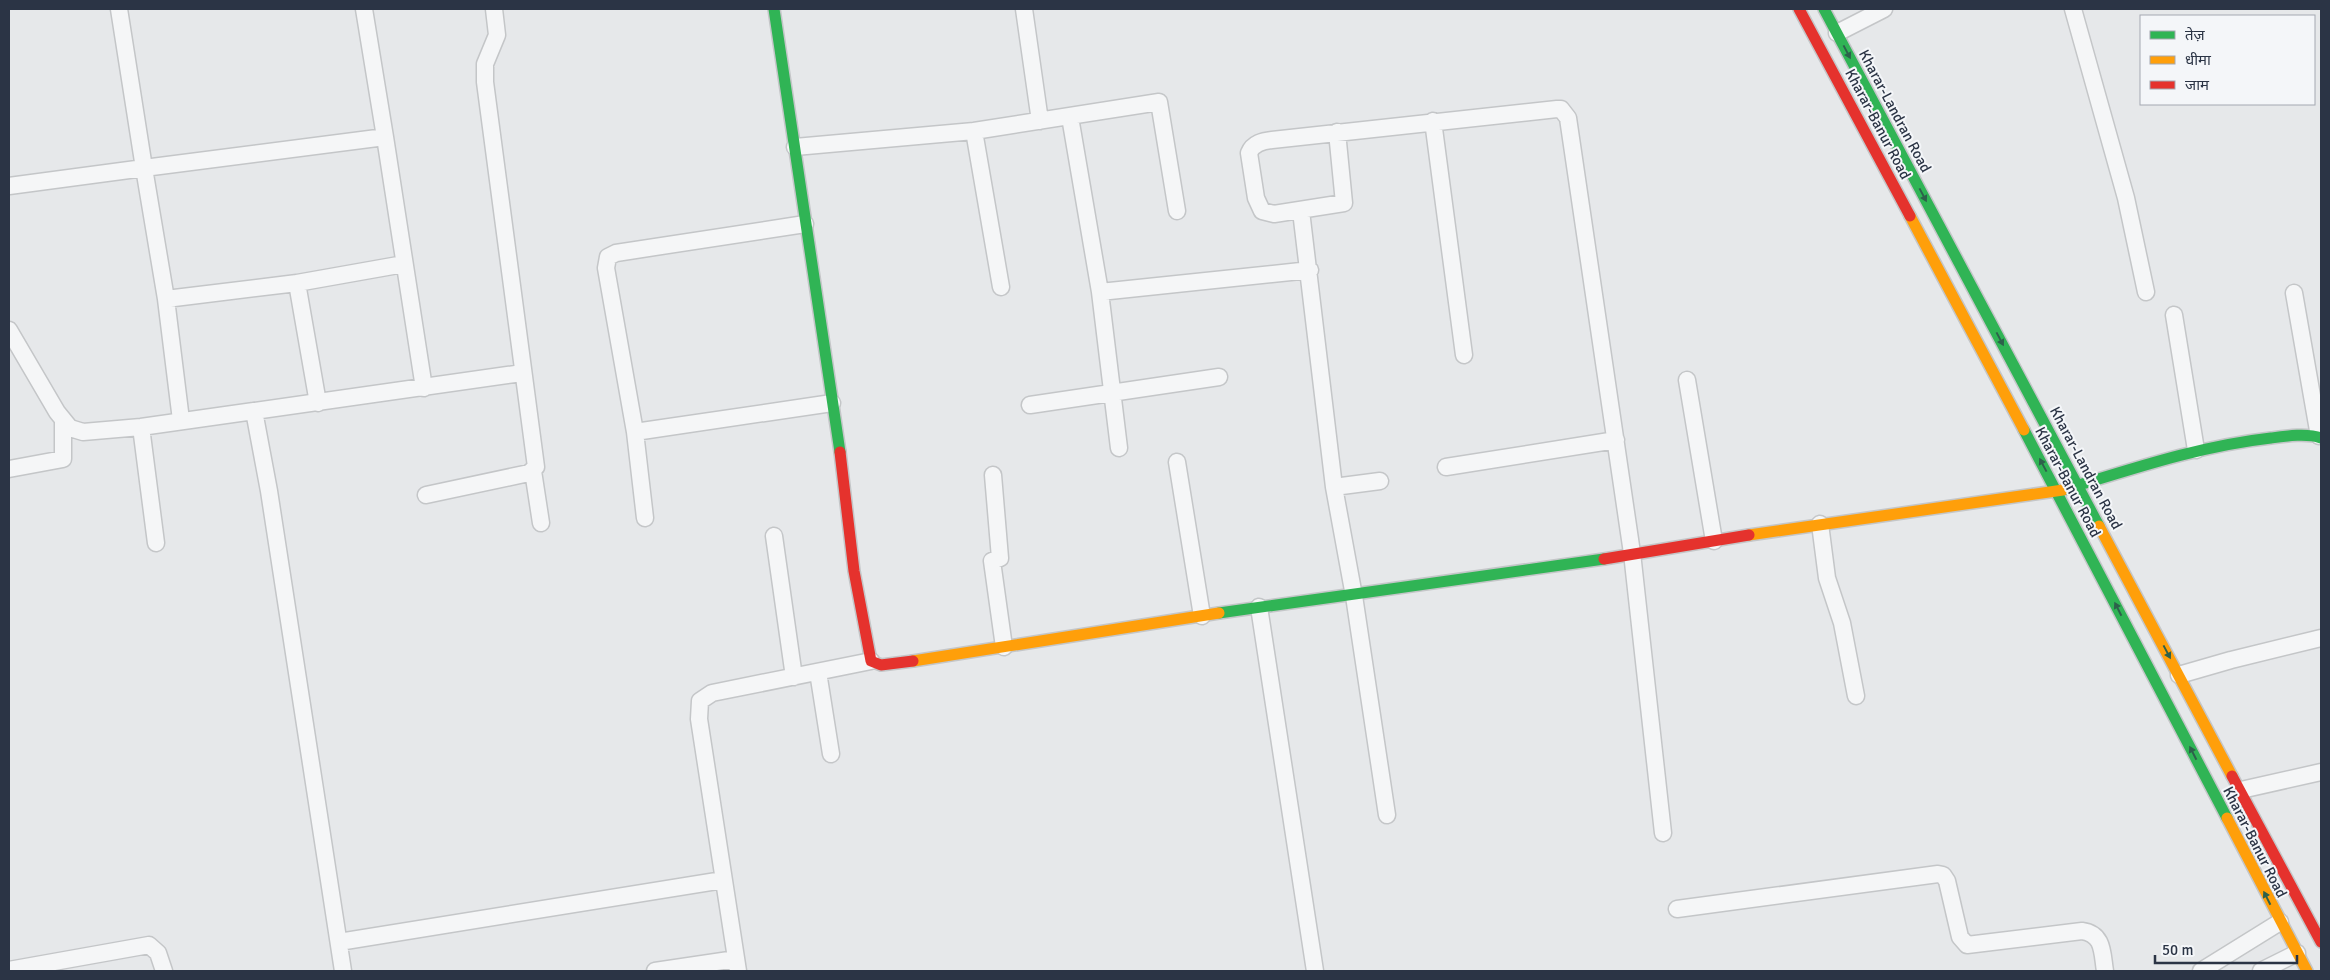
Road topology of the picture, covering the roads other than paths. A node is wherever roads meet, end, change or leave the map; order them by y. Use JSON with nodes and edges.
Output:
{"nodes":[{"id":1,"x":119,"y":9,"type":"edge"},
{"id":2,"x":364,"y":9,"type":"edge"},
{"id":3,"x":494,"y":9,"type":"edge"},
{"id":4,"x":774,"y":9,"type":"edge"},
{"id":5,"x":1024,"y":9,"type":"edge"},
{"id":6,"x":1800,"y":9,"type":"edge"},
{"id":7,"x":1824,"y":9,"type":"edge"},
{"id":8,"x":1884,"y":9,"type":"edge"},
{"id":9,"x":2073,"y":9,"type":"edge"},
{"id":10,"x":1836,"y":33,"type":"junction"},
{"id":11,"x":1070,"y":117,"type":"junction"},
{"id":12,"x":1434,"y":121,"type":"junction"},
{"id":13,"x":1040,"y":122,"type":"junction"},
{"id":14,"x":974,"y":131,"type":"junction"},
{"id":15,"x":1338,"y":132,"type":"junction"},
{"id":16,"x":385,"y":137,"type":"junction"},
{"id":17,"x":795,"y":147,"type":"junction"},
{"id":18,"x":144,"y":168,"type":"junction"},
{"id":19,"x":9,"y":186,"type":"edge"},
{"id":20,"x":1177,"y":211,"type":"dead end"},
{"id":21,"x":1301,"y":212,"type":"junction"},
{"id":22,"x":806,"y":224,"type":"junction"},
{"id":23,"x":404,"y":264,"type":"junction"},
{"id":24,"x":1310,"y":270,"type":"junction"},
{"id":25,"x":297,"y":282,"type":"junction"},
{"id":26,"x":1001,"y":287,"type":"dead end"},
{"id":27,"x":1100,"y":292,"type":"junction"},
{"id":28,"x":2146,"y":292,"type":"dead end"},
{"id":29,"x":2294,"y":293,"type":"dead end"},
{"id":30,"x":166,"y":299,"type":"junction"},
{"id":31,"x":2174,"y":315,"type":"dead end"},
{"id":32,"x":9,"y":330,"type":"edge"},
{"id":33,"x":1464,"y":355,"type":"dead end"},
{"id":34,"x":522,"y":373,"type":"junction"},
{"id":35,"x":1219,"y":377,"type":"dead end"},
{"id":36,"x":1687,"y":380,"type":"dead end"},
{"id":37,"x":424,"y":388,"type":"junction"},
{"id":38,"x":1113,"y":392,"type":"junction"},
{"id":39,"x":318,"y":402,"type":"junction"},
{"id":40,"x":832,"y":403,"type":"junction"},
{"id":41,"x":1030,"y":405,"type":"dead end"},
{"id":42,"x":254,"y":412,"type":"junction"},
{"id":43,"x":181,"y":420,"type":"junction"},
{"id":44,"x":63,"y":422,"type":"junction"},
{"id":45,"x":141,"y":427,"type":"junction"},
{"id":46,"x":635,"y":432,"type":"junction"},
{"id":47,"x":2320,"y":437,"type":"edge"},
{"id":48,"x":1616,"y":440,"type":"junction"},
{"id":49,"x":1119,"y":448,"type":"dead end"},
{"id":50,"x":2196,"y":450,"type":"junction"},
{"id":51,"x":1177,"y":462,"type":"dead end"},
{"id":52,"x":1446,"y":467,"type":"dead end"},
{"id":53,"x":9,"y":469,"type":"edge"},
{"id":54,"x":533,"y":471,"type":"junction"},
{"id":55,"x":993,"y":475,"type":"dead end"},
{"id":56,"x":1380,"y":481,"type":"dead end"},
{"id":57,"x":2078,"y":486,"type":"junction"},
{"id":58,"x":1334,"y":487,"type":"junction"},
{"id":59,"x":2057,"y":492,"type":"junction"},
{"id":60,"x":426,"y":495,"type":"dead end"},
{"id":61,"x":646,"y":518,"type":"dead end"},
{"id":62,"x":541,"y":523,"type":"dead end"},
{"id":63,"x":1820,"y":524,"type":"junction"},
{"id":64,"x":774,"y":536,"type":"dead end"},
{"id":65,"x":1714,"y":542,"type":"junction"},
{"id":66,"x":156,"y":543,"type":"dead end"},
{"id":67,"x":1632,"y":553,"type":"junction"},
{"id":68,"x":1354,"y":596,"type":"junction"},
{"id":69,"x":1259,"y":607,"type":"junction"},
{"id":70,"x":1202,"y":616,"type":"junction"},
{"id":71,"x":2321,"y":638,"type":"edge"},
{"id":72,"x":1004,"y":647,"type":"junction"},
{"id":73,"x":871,"y":661,"type":"junction"},
{"id":74,"x":818,"y":672,"type":"junction"},
{"id":75,"x":2179,"y":675,"type":"junction"},
{"id":76,"x":794,"y":677,"type":"junction"},
{"id":77,"x":1856,"y":696,"type":"dead end"},
{"id":78,"x":830,"y":754,"type":"dead end"},
{"id":79,"x":2321,"y":772,"type":"edge"},
{"id":80,"x":2240,"y":790,"type":"junction"},
{"id":81,"x":1387,"y":816,"type":"dead end"},
{"id":82,"x":1663,"y":833,"type":"dead end"},
{"id":83,"x":723,"y":880,"type":"junction"},
{"id":84,"x":1677,"y":909,"type":"dead end"},
{"id":85,"x":2280,"y":922,"type":"junction"},
{"id":86,"x":339,"y":942,"type":"junction"},
{"id":87,"x":2321,"y":942,"type":"edge"},
{"id":88,"x":2297,"y":953,"type":"junction"},
{"id":89,"x":737,"y":965,"type":"edge"},
{"id":90,"x":9,"y":970,"type":"edge"},
{"id":91,"x":164,"y":971,"type":"edge"},
{"id":92,"x":339,"y":971,"type":"edge"},
{"id":93,"x":656,"y":971,"type":"edge"},
{"id":94,"x":1315,"y":971,"type":"edge"},
{"id":95,"x":2105,"y":971,"type":"edge"},
{"id":96,"x":2201,"y":971,"type":"edge"},
{"id":97,"x":2261,"y":971,"type":"edge"},
{"id":98,"x":2307,"y":971,"type":"edge"}],
"edges":[{"from":1,"to":18,"type":"street"},
{"from":2,"to":16,"type":"street"},
{"from":3,"to":34,"type":"street"},
{"from":4,"to":17,"type":"main road"},
{"from":5,"to":13,"type":"street"},
{"from":59,"to":6,"type":"main road","name":"Kharar-Banur Road","one_way":true},
{"from":7,"to":10,"type":"main road","name":"Kharar-Landran Road"},
{"from":8,"to":10,"type":"street"},
{"from":9,"to":28,"type":"street"},
{"from":10,"to":57,"type":"main road","name":"Kharar-Landran Road","one_way":true},
{"from":11,"to":13,"type":"street"},
{"from":11,"to":20,"type":"street"},
{"from":11,"to":27,"type":"street"},
{"from":12,"to":15,"type":"street"},
{"from":12,"to":33,"type":"street"},
{"from":12,"to":48,"type":"street"},
{"from":13,"to":14,"type":"street"},
{"from":14,"to":17,"type":"street"},
{"from":14,"to":26,"type":"street"},
{"from":15,"to":21,"type":"street"},
{"from":15,"to":21,"type":"street"},
{"from":16,"to":18,"type":"street"},
{"from":16,"to":23,"type":"street"},
{"from":17,"to":22,"type":"main road"},
{"from":18,"to":19,"type":"street"},
{"from":18,"to":30,"type":"street"},
{"from":21,"to":24,"type":"street"},
{"from":22,"to":40,"type":"main road"},
{"from":22,"to":46,"type":"street"},
{"from":23,"to":25,"type":"street"},
{"from":23,"to":37,"type":"street"},
{"from":24,"to":27,"type":"street"},
{"from":24,"to":58,"type":"street"},
{"from":25,"to":30,"type":"street"},
{"from":25,"to":39,"type":"street"},
{"from":27,"to":38,"type":"street"},
{"from":29,"to":47,"type":"street"},
{"from":30,"to":43,"type":"street"},
{"from":31,"to":50,"type":"street"},
{"from":32,"to":44,"type":"street"},
{"from":34,"to":37,"type":"street"},
{"from":34,"to":54,"type":"street"},
{"from":35,"to":38,"type":"street"},
{"from":36,"to":65,"type":"street"},
{"from":37,"to":39,"type":"street"},
{"from":38,"to":41,"type":"street"},
{"from":38,"to":49,"type":"street"},
{"from":39,"to":42,"type":"street"},
{"from":40,"to":46,"type":"street"},
{"from":40,"to":73,"type":"main road"},
{"from":42,"to":43,"type":"street"},
{"from":42,"to":86,"type":"street"},
{"from":43,"to":45,"type":"street"},
{"from":44,"to":45,"type":"street"},
{"from":44,"to":53,"type":"street"},
{"from":45,"to":66,"type":"street"},
{"from":46,"to":61,"type":"street"},
{"from":47,"to":50,"type":"main road"},
{"from":48,"to":52,"type":"street"},
{"from":48,"to":67,"type":"street"},
{"from":50,"to":57,"type":"main road"},
{"from":51,"to":70,"type":"street"},
{"from":54,"to":60,"type":"street"},
{"from":54,"to":62,"type":"street"},
{"from":55,"to":72,"type":"street"},
{"from":56,"to":58,"type":"street"},
{"from":57,"to":59,"type":"main road"},
{"from":57,"to":75,"type":"main road","name":"Kharar-Landran Road","one_way":true},
{"from":58,"to":68,"type":"street"},
{"from":59,"to":63,"type":"main road"},
{"from":85,"to":59,"type":"main road","name":"Kharar-Banur Road","one_way":true},
{"from":63,"to":65,"type":"main road"},
{"from":63,"to":77,"type":"street"},
{"from":64,"to":76,"type":"street"},
{"from":65,"to":67,"type":"main road"},
{"from":67,"to":68,"type":"main road"},
{"from":67,"to":82,"type":"street"},
{"from":68,"to":69,"type":"main road"},
{"from":68,"to":81,"type":"street"},
{"from":69,"to":70,"type":"main road"},
{"from":69,"to":94,"type":"street"},
{"from":70,"to":72,"type":"main road"},
{"from":71,"to":75,"type":"street"},
{"from":72,"to":73,"type":"main road"},
{"from":73,"to":74,"type":"street"},
{"from":74,"to":76,"type":"street"},
{"from":74,"to":78,"type":"street"},
{"from":75,"to":80,"type":"main road","name":"Kharar-Landran Road"},
{"from":76,"to":83,"type":"street"},
{"from":79,"to":80,"type":"street"},
{"from":80,"to":87,"type":"main road","name":"Kharar-Landran Road"},
{"from":83,"to":86,"type":"street"},
{"from":83,"to":89,"type":"street"},
{"from":84,"to":95,"type":"street"},
{"from":85,"to":88,"type":"main road","name":"Kharar-Banur Road"},
{"from":85,"to":96,"type":"street"},
{"from":86,"to":92,"type":"street"},
{"from":88,"to":97,"type":"street"},
{"from":88,"to":98,"type":"main road","name":"Kharar-Banur Road"},
{"from":89,"to":93,"type":"street"},
{"from":90,"to":91,"type":"street"}]}
